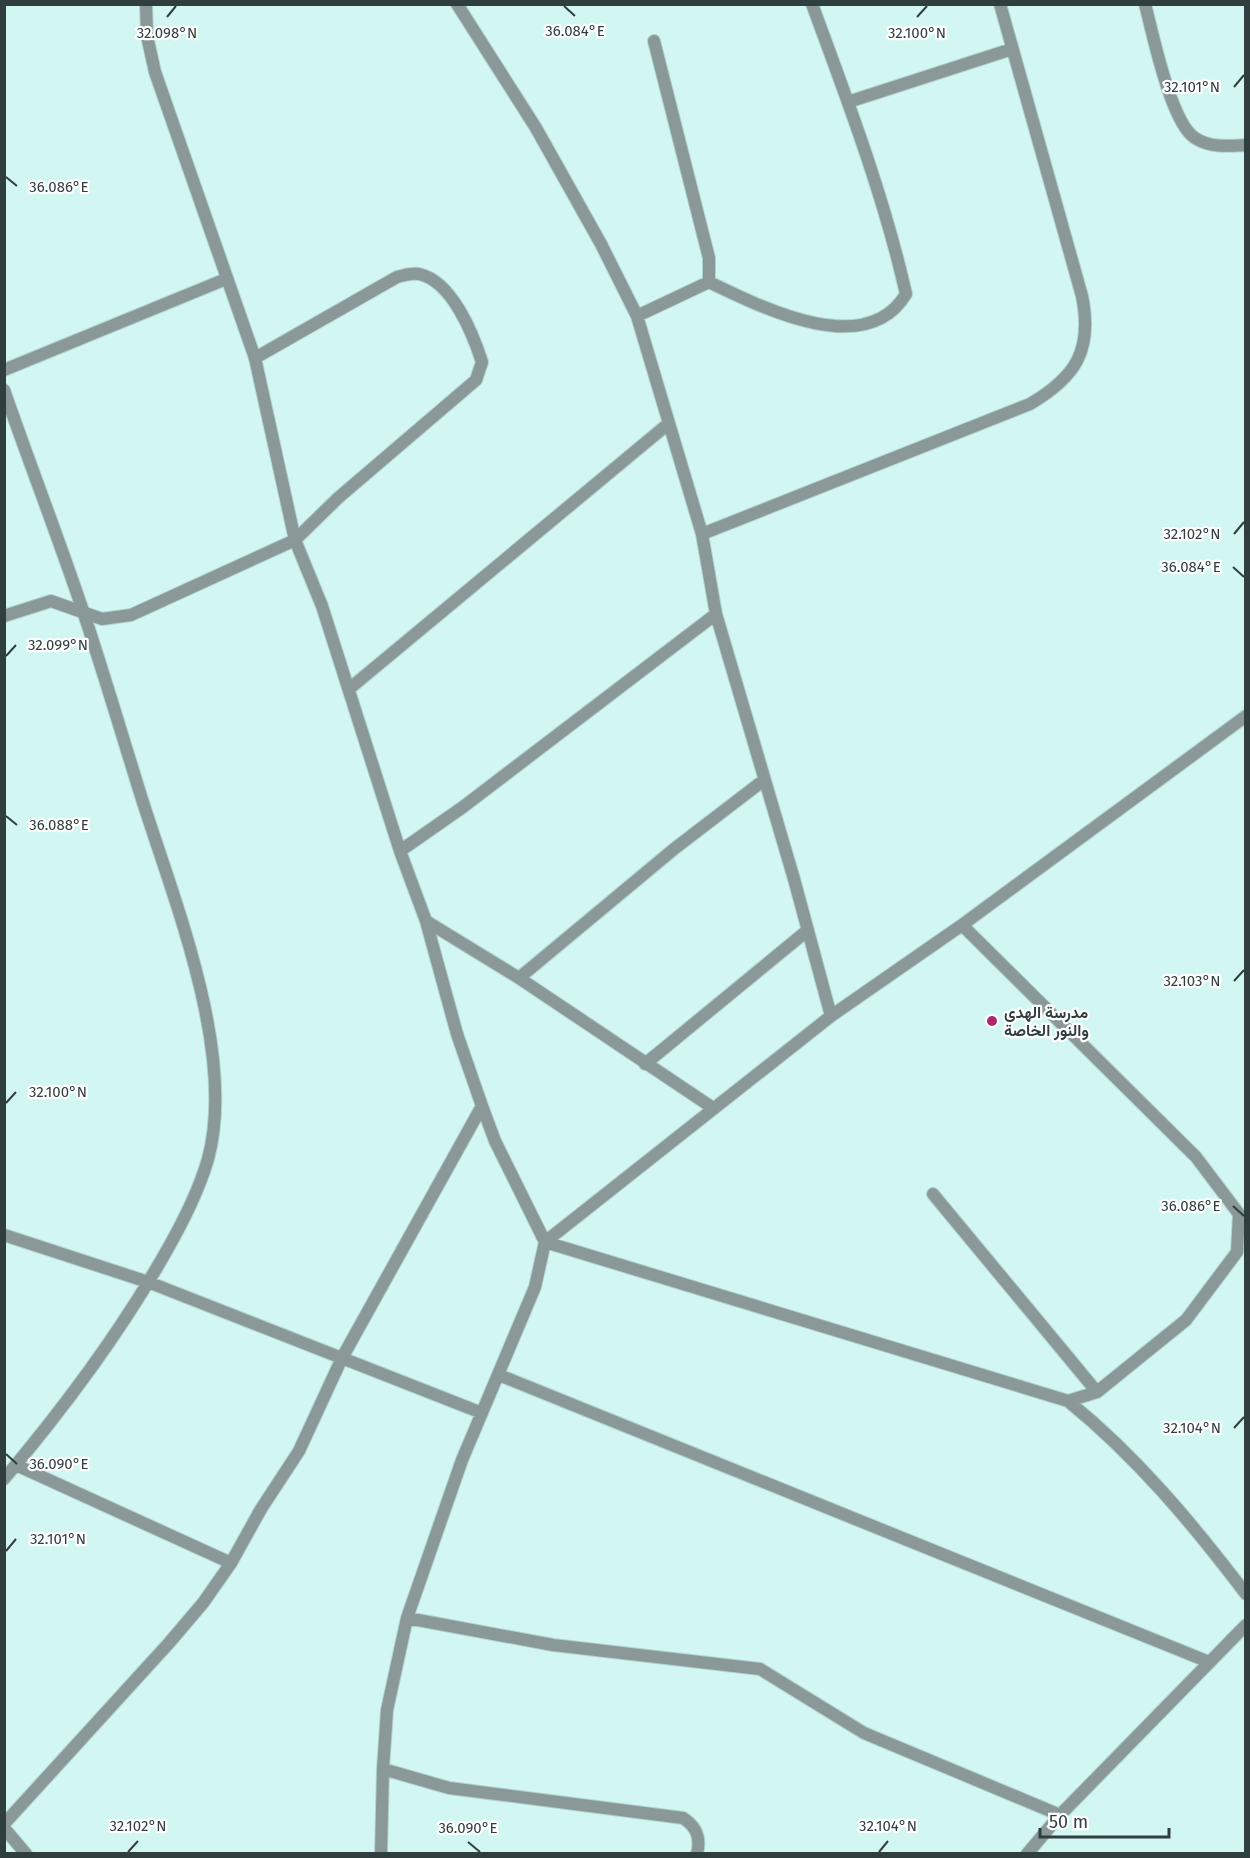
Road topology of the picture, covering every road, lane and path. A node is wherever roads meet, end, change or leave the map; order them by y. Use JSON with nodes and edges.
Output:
{"nodes":[{"id":1,"x":146,"y":4,"type":"edge"},
{"id":2,"x":457,"y":4,"type":"edge"},
{"id":3,"x":812,"y":4,"type":"edge"},
{"id":4,"x":1000,"y":4,"type":"edge"},
{"id":5,"x":1145,"y":4,"type":"edge"},
{"id":6,"x":654,"y":41,"type":"dead end"},
{"id":7,"x":1012,"y":49,"type":"junction"},
{"id":8,"x":848,"y":102,"type":"junction"},
{"id":9,"x":1245,"y":145,"type":"edge"},
{"id":10,"x":226,"y":279,"type":"junction"},
{"id":11,"x":709,"y":282,"type":"junction"},
{"id":12,"x":637,"y":316,"type":"junction"},
{"id":13,"x":255,"y":358,"type":"junction"},
{"id":14,"x":4,"y":370,"type":"edge"},
{"id":15,"x":4,"y":390,"type":"edge"},
{"id":16,"x":669,"y":423,"type":"junction"},
{"id":17,"x":702,"y":534,"type":"junction"},
{"id":18,"x":295,"y":540,"type":"junction"},
{"id":19,"x":84,"y":614,"type":"junction"},
{"id":20,"x":717,"y":614,"type":"junction"},
{"id":21,"x":4,"y":616,"type":"edge"},
{"id":22,"x":349,"y":689,"type":"junction"},
{"id":23,"x":1245,"y":716,"type":"edge"},
{"id":24,"x":764,"y":780,"type":"junction"},
{"id":25,"x":400,"y":851,"type":"junction"},
{"id":26,"x":426,"y":921,"type":"junction"},
{"id":27,"x":962,"y":925,"type":"junction"},
{"id":28,"x":808,"y":930,"type":"junction"},
{"id":29,"x":519,"y":978,"type":"junction"},
{"id":30,"x":831,"y":1016,"type":"junction"},
{"id":31,"x":645,"y":1064,"type":"junction"},
{"id":32,"x":482,"y":1106,"type":"junction"},
{"id":33,"x":713,"y":1108,"type":"junction"},
{"id":34,"x":933,"y":1194,"type":"dead end"},
{"id":35,"x":4,"y":1235,"type":"edge"},
{"id":36,"x":545,"y":1242,"type":"junction"},
{"id":37,"x":148,"y":1282,"type":"junction"},
{"id":38,"x":342,"y":1358,"type":"junction"},
{"id":39,"x":499,"y":1376,"type":"junction"},
{"id":40,"x":1097,"y":1392,"type":"junction"},
{"id":41,"x":1068,"y":1401,"type":"junction"},
{"id":42,"x":482,"y":1413,"type":"junction"},
{"id":43,"x":16,"y":1465,"type":"junction"},
{"id":44,"x":4,"y":1479,"type":"edge"},
{"id":45,"x":231,"y":1563,"type":"junction"},
{"id":46,"x":1245,"y":1594,"type":"edge"},
{"id":47,"x":407,"y":1618,"type":"junction"},
{"id":48,"x":1245,"y":1625,"type":"edge"},
{"id":49,"x":1209,"y":1662,"type":"junction"},
{"id":50,"x":383,"y":1769,"type":"junction"},
{"id":51,"x":1060,"y":1815,"type":"junction"},
{"id":52,"x":4,"y":1826,"type":"edge"},
{"id":53,"x":26,"y":1854,"type":"edge"},
{"id":54,"x":381,"y":1854,"type":"edge"},
{"id":55,"x":697,"y":1854,"type":"edge"},
{"id":56,"x":1027,"y":1854,"type":"edge"}],
"edges":[{"from":1,"to":10,"type":"street"},
{"from":2,"to":12,"type":"street"},
{"from":3,"to":8,"type":"street"},
{"from":4,"to":7,"type":"street"},
{"from":5,"to":9,"type":"street"},
{"from":6,"to":11,"type":"street"},
{"from":7,"to":8,"type":"street"},
{"from":7,"to":17,"type":"street"},
{"from":8,"to":11,"type":"street"},
{"from":10,"to":13,"type":"street"},
{"from":10,"to":14,"type":"street"},
{"from":11,"to":12,"type":"street"},
{"from":12,"to":16,"type":"street"},
{"from":13,"to":18,"type":"street"},
{"from":13,"to":18,"type":"street"},
{"from":15,"to":19,"type":"street"},
{"from":16,"to":17,"type":"street"},
{"from":16,"to":22,"type":"street"},
{"from":17,"to":20,"type":"street"},
{"from":18,"to":19,"type":"street"},
{"from":18,"to":22,"type":"street"},
{"from":19,"to":21,"type":"street"},
{"from":19,"to":37,"type":"street"},
{"from":20,"to":24,"type":"street"},
{"from":20,"to":25,"type":"street"},
{"from":22,"to":25,"type":"street"},
{"from":23,"to":27,"type":"street"},
{"from":24,"to":28,"type":"street"},
{"from":24,"to":29,"type":"street"},
{"from":25,"to":26,"type":"street"},
{"from":26,"to":29,"type":"street"},
{"from":26,"to":32,"type":"street"},
{"from":27,"to":30,"type":"street"},
{"from":27,"to":40,"type":"street"},
{"from":28,"to":30,"type":"street"},
{"from":28,"to":31,"type":"street"},
{"from":29,"to":31,"type":"street"},
{"from":30,"to":33,"type":"street"},
{"from":31,"to":33,"type":"street"},
{"from":32,"to":36,"type":"street"},
{"from":32,"to":38,"type":"street"},
{"from":33,"to":36,"type":"street"},
{"from":34,"to":40,"type":"street"},
{"from":35,"to":37,"type":"street"},
{"from":36,"to":39,"type":"street"},
{"from":36,"to":41,"type":"street"},
{"from":37,"to":38,"type":"street"},
{"from":37,"to":43,"type":"street"},
{"from":38,"to":42,"type":"street"},
{"from":38,"to":45,"type":"street"},
{"from":39,"to":42,"type":"street"},
{"from":39,"to":49,"type":"street"},
{"from":40,"to":41,"type":"street"},
{"from":41,"to":46,"type":"street"},
{"from":42,"to":47,"type":"street"},
{"from":43,"to":44,"type":"street"},
{"from":43,"to":45,"type":"street"},
{"from":45,"to":52,"type":"street"},
{"from":47,"to":50,"type":"street"},
{"from":47,"to":51,"type":"street"},
{"from":48,"to":49,"type":"street"},
{"from":49,"to":51,"type":"street"},
{"from":50,"to":54,"type":"street"},
{"from":50,"to":55,"type":"street"},
{"from":51,"to":56,"type":"street"},
{"from":52,"to":53,"type":"street"}]}
